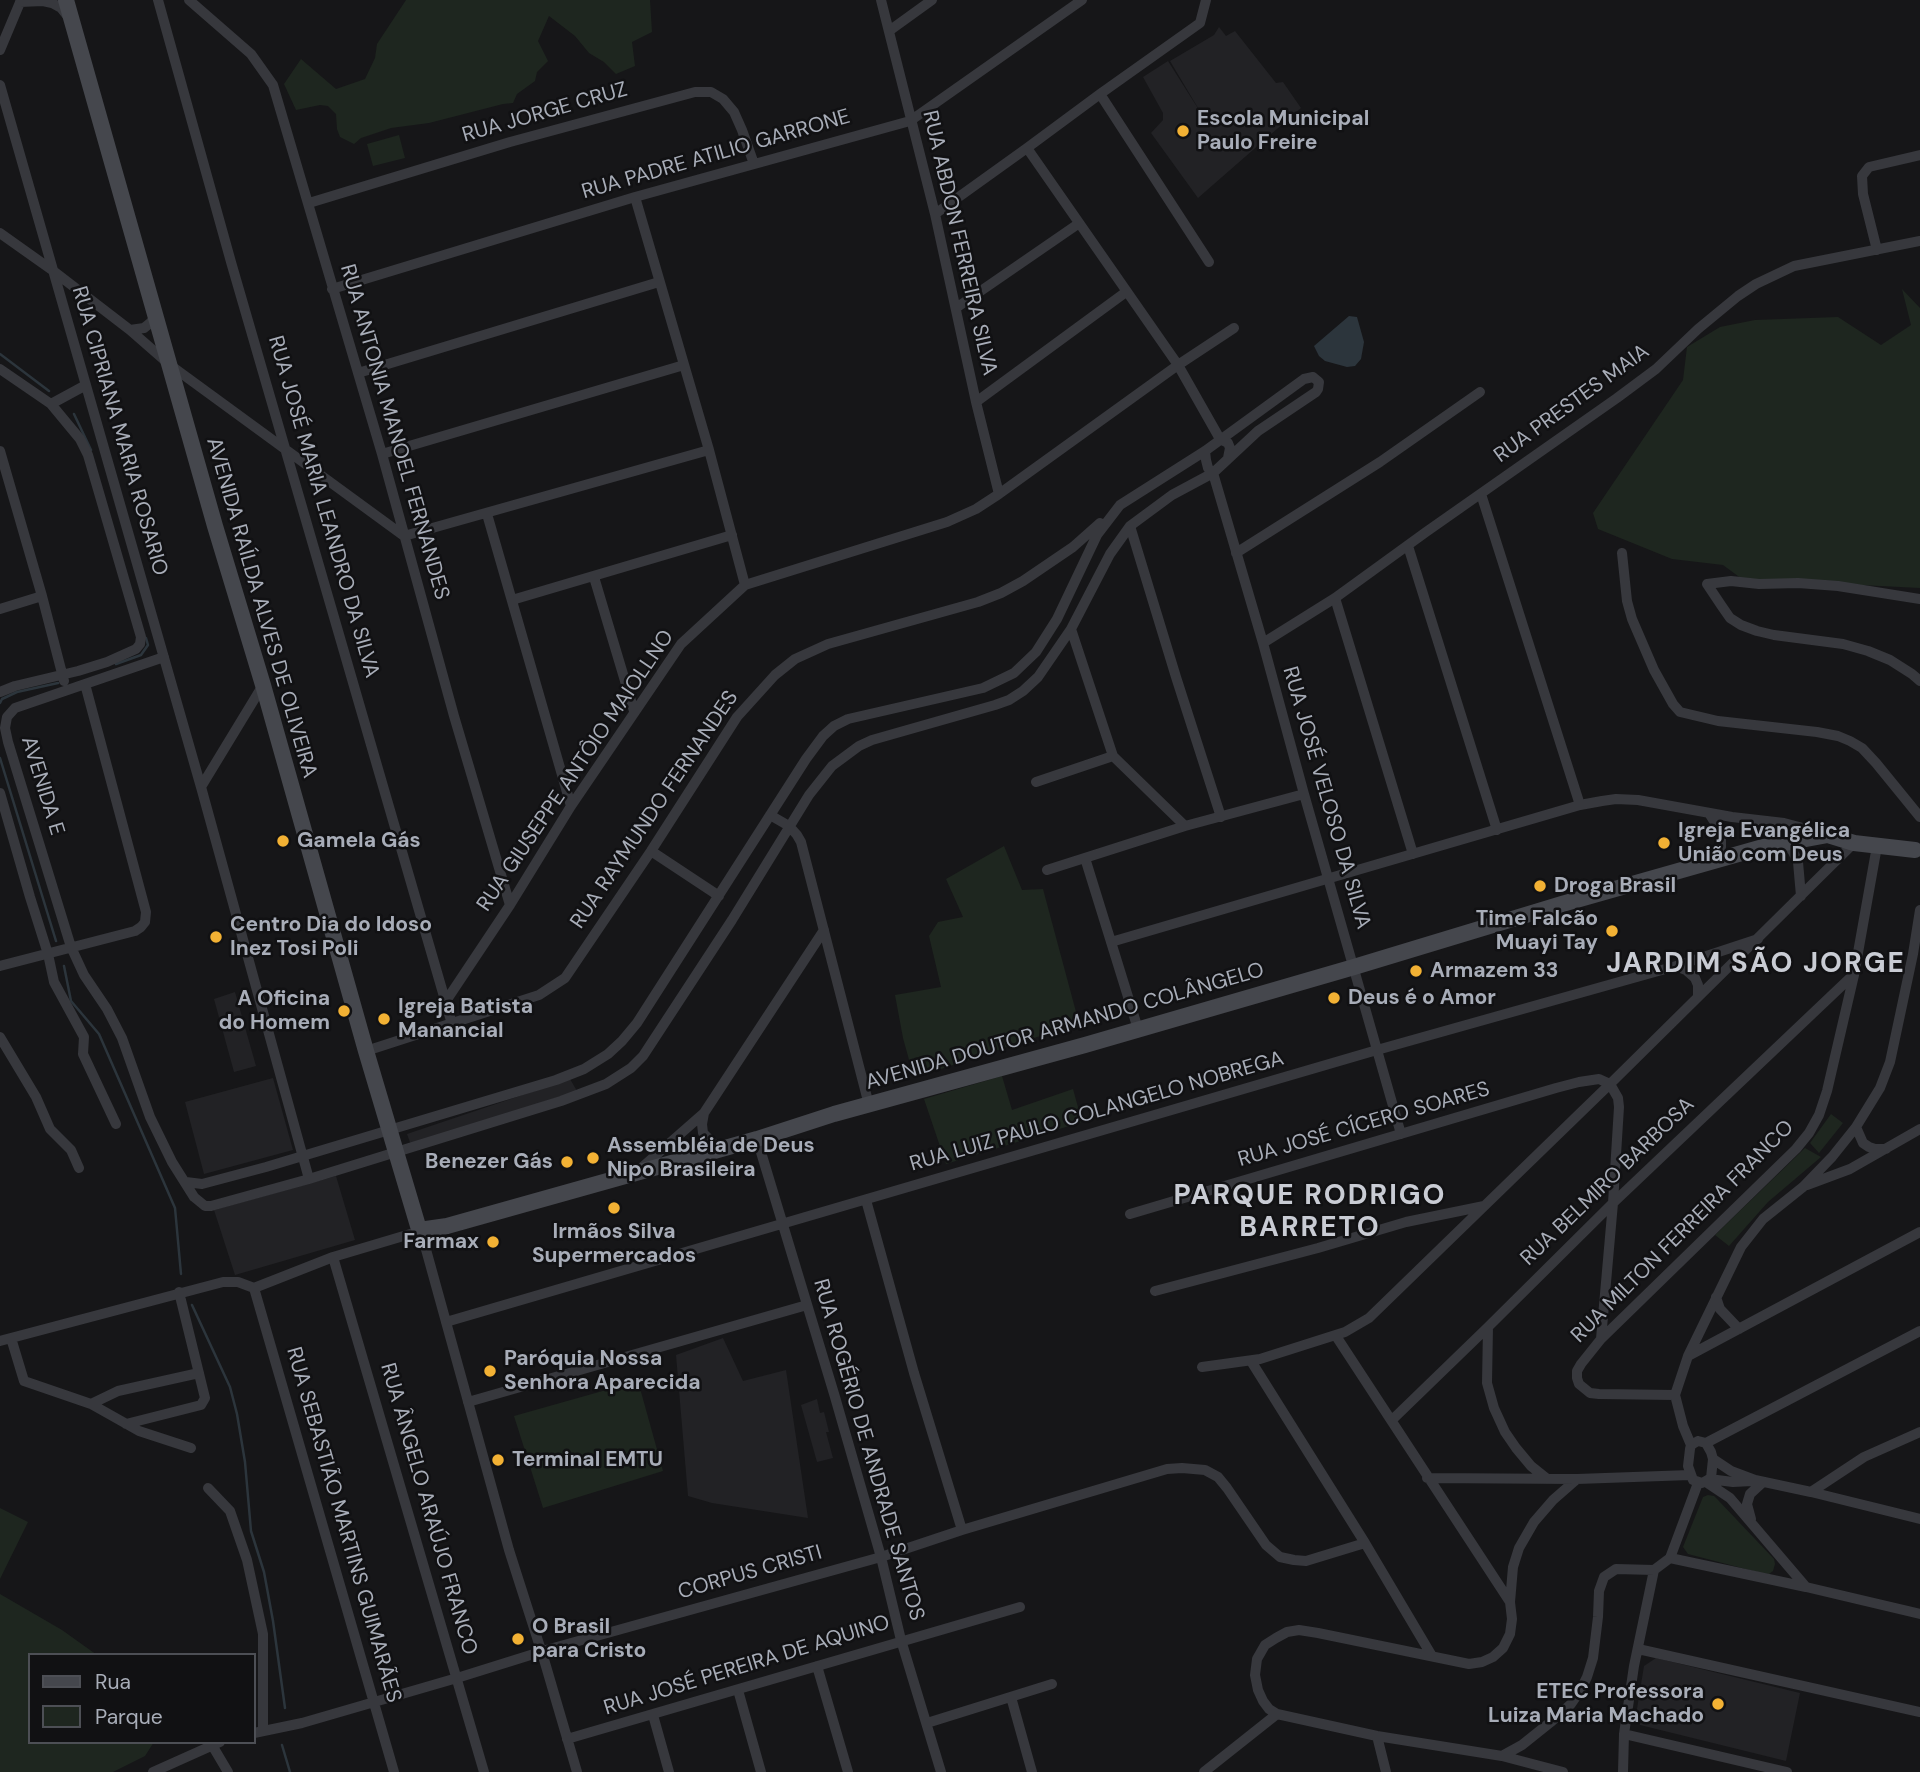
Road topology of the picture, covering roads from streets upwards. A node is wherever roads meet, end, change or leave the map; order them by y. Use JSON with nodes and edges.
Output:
{"nodes":[{"id":1,"x":66,"y":0,"type":"edge"},
{"id":2,"x":158,"y":0,"type":"edge"},
{"id":3,"x":189,"y":0,"type":"edge"},
{"id":4,"x":881,"y":0,"type":"edge"},
{"id":5,"x":932,"y":0,"type":"edge"},
{"id":6,"x":1082,"y":0,"type":"edge"},
{"id":7,"x":1206,"y":0,"type":"edge"},
{"id":8,"x":21,"y":1,"type":"edge"},
{"id":9,"x":73,"y":23,"type":"junction"},
{"id":10,"x":889,"y":31,"type":"junction"},
{"id":11,"x":0,"y":50,"type":"edge"},
{"id":12,"x":0,"y":85,"type":"edge"},
{"id":13,"x":1100,"y":94,"type":"junction"},
{"id":14,"x":910,"y":121,"type":"junction"},
{"id":15,"x":1027,"y":148,"type":"junction"},
{"id":16,"x":1920,"y":155,"type":"edge"},
{"id":17,"x":754,"y":164,"type":"junction"},
{"id":18,"x":635,"y":197,"type":"junction"},
{"id":19,"x":309,"y":203,"type":"junction"},
{"id":20,"x":935,"y":214,"type":"junction"},
{"id":21,"x":1078,"y":224,"type":"junction"},
{"id":22,"x":0,"y":233,"type":"edge"},
{"id":23,"x":1920,"y":240,"type":"edge"},
{"id":24,"x":1877,"y":250,"type":"junction"},
{"id":25,"x":1209,"y":262,"type":"dead end"},
{"id":26,"x":52,"y":270,"type":"junction"},
{"id":27,"x":659,"y":282,"type":"junction"},
{"id":28,"x":332,"y":289,"type":"junction"},
{"id":29,"x":1126,"y":292,"type":"junction"},
{"id":30,"x":956,"y":308,"type":"junction"},
{"id":31,"x":155,"y":312,"type":"junction"},
{"id":32,"x":1234,"y":328,"type":"dead end"},
{"id":33,"x":130,"y":330,"type":"junction"},
{"id":34,"x":170,"y":365,"type":"junction"},
{"id":35,"x":684,"y":365,"type":"junction"},
{"id":36,"x":1178,"y":365,"type":"junction"},
{"id":37,"x":0,"y":369,"type":"edge"},
{"id":38,"x":358,"y":373,"type":"junction"},
{"id":39,"x":86,"y":385,"type":"junction"},
{"id":40,"x":1480,"y":392,"type":"dead end"},
{"id":41,"x":976,"y":402,"type":"junction"},
{"id":42,"x":51,"y":404,"type":"junction"},
{"id":43,"x":1220,"y":439,"type":"junction"},
{"id":44,"x":0,"y":450,"type":"edge"},
{"id":45,"x":285,"y":450,"type":"junction"},
{"id":46,"x":709,"y":450,"type":"junction"},
{"id":47,"x":1205,"y":450,"type":"junction"},
{"id":48,"x":382,"y":454,"type":"junction"},
{"id":49,"x":1228,"y":458,"type":"junction"},
{"id":50,"x":1213,"y":473,"type":"junction"},
{"id":51,"x":999,"y":494,"type":"junction"},
{"id":52,"x":1481,"y":494,"type":"junction"},
{"id":53,"x":1120,"y":505,"type":"junction"},
{"id":54,"x":487,"y":514,"type":"junction"},
{"id":55,"x":1130,"y":526,"type":"junction"},
{"id":56,"x":732,"y":535,"type":"junction"},
{"id":57,"x":404,"y":537,"type":"junction"},
{"id":58,"x":1408,"y":546,"type":"junction"},
{"id":59,"x":1073,"y":547,"type":"junction"},
{"id":60,"x":1236,"y":553,"type":"junction"},
{"id":61,"x":1622,"y":553,"type":"dead end"},
{"id":62,"x":1086,"y":556,"type":"junction"},
{"id":63,"x":1105,"y":564,"type":"junction"},
{"id":64,"x":594,"y":577,"type":"junction"},
{"id":65,"x":745,"y":585,"type":"junction"},
{"id":66,"x":43,"y":596,"type":"junction"},
{"id":67,"x":1335,"y":598,"type":"junction"},
{"id":68,"x":1920,"y":599,"type":"edge"},
{"id":69,"x":512,"y":600,"type":"junction"},
{"id":70,"x":0,"y":609,"type":"edge"},
{"id":71,"x":1071,"y":629,"type":"junction"},
{"id":72,"x":1263,"y":643,"type":"junction"},
{"id":73,"x":164,"y":657,"type":"junction"},
{"id":74,"x":62,"y":674,"type":"junction"},
{"id":75,"x":1920,"y":681,"type":"edge"},
{"id":76,"x":85,"y":684,"type":"junction"},
{"id":77,"x":263,"y":685,"type":"junction"},
{"id":78,"x":67,"y":690,"type":"junction"},
{"id":79,"x":0,"y":692,"type":"edge"},
{"id":80,"x":634,"y":711,"type":"junction"},
{"id":81,"x":1113,"y":756,"type":"junction"},
{"id":82,"x":1036,"y":782,"type":"dead end"},
{"id":83,"x":201,"y":787,"type":"junction"},
{"id":84,"x":0,"y":793,"type":"edge"},
{"id":85,"x":1304,"y":794,"type":"junction"},
{"id":86,"x":1580,"y":805,"type":"junction"},
{"id":87,"x":571,"y":806,"type":"junction"},
{"id":88,"x":1709,"y":813,"type":"junction"},
{"id":89,"x":770,"y":815,"type":"junction"},
{"id":90,"x":1222,"y":817,"type":"junction"},
{"id":91,"x":1920,"y":817,"type":"edge"},
{"id":92,"x":789,"y":826,"type":"junction"},
{"id":93,"x":1185,"y":826,"type":"junction"},
{"id":94,"x":1497,"y":830,"type":"junction"},
{"id":95,"x":1828,"y":835,"type":"junction"},
{"id":96,"x":1781,"y":844,"type":"junction"},
{"id":97,"x":1854,"y":844,"type":"junction"},
{"id":98,"x":1877,"y":846,"type":"junction"},
{"id":99,"x":1918,"y":850,"type":"edge"},
{"id":100,"x":651,"y":851,"type":"junction"},
{"id":101,"x":1413,"y":854,"type":"junction"},
{"id":102,"x":1085,"y":858,"type":"junction"},
{"id":103,"x":1714,"y":861,"type":"junction"},
{"id":104,"x":1047,"y":870,"type":"dead end"},
{"id":105,"x":1328,"y":879,"type":"junction"},
{"id":106,"x":719,"y":896,"type":"junction"},
{"id":107,"x":1801,"y":896,"type":"junction"},
{"id":108,"x":510,"y":905,"type":"junction"},
{"id":109,"x":712,"y":908,"type":"junction"},
{"id":110,"x":1920,"y":910,"type":"edge"},
{"id":111,"x":732,"y":920,"type":"junction"},
{"id":112,"x":824,"y":930,"type":"junction"},
{"id":113,"x":1758,"y":939,"type":"junction"},
{"id":114,"x":1111,"y":942,"type":"junction"},
{"id":115,"x":71,"y":947,"type":"junction"},
{"id":116,"x":48,"y":954,"type":"junction"},
{"id":117,"x":1676,"y":966,"type":"junction"},
{"id":118,"x":0,"y":967,"type":"edge"},
{"id":119,"x":1353,"y":967,"type":"junction"},
{"id":120,"x":1854,"y":975,"type":"junction"},
{"id":121,"x":1699,"y":996,"type":"junction"},
{"id":122,"x":446,"y":1001,"type":"junction"},
{"id":123,"x":452,"y":1024,"type":"junction"},
{"id":124,"x":1138,"y":1029,"type":"junction"},
{"id":125,"x":0,"y":1037,"type":"edge"},
{"id":126,"x":366,"y":1051,"type":"junction"},
{"id":127,"x":1377,"y":1051,"type":"junction"},
{"id":128,"x":1610,"y":1084,"type":"junction"},
{"id":129,"x":869,"y":1105,"type":"junction"},
{"id":130,"x":704,"y":1113,"type":"junction"},
{"id":131,"x":116,"y":1125,"type":"dead end"},
{"id":132,"x":1856,"y":1126,"type":"junction"},
{"id":133,"x":389,"y":1129,"type":"junction"},
{"id":134,"x":1920,"y":1129,"type":"edge"},
{"id":135,"x":1401,"y":1134,"type":"junction"},
{"id":136,"x":757,"y":1139,"type":"junction"},
{"id":137,"x":722,"y":1148,"type":"junction"},
{"id":138,"x":1889,"y":1148,"type":"junction"},
{"id":139,"x":397,"y":1152,"type":"junction"},
{"id":140,"x":303,"y":1156,"type":"junction"},
{"id":141,"x":79,"y":1168,"type":"dead end"},
{"id":142,"x":636,"y":1172,"type":"junction"},
{"id":143,"x":309,"y":1179,"type":"junction"},
{"id":144,"x":217,"y":1180,"type":"junction"},
{"id":145,"x":186,"y":1182,"type":"junction"},
{"id":146,"x":1802,"y":1187,"type":"junction"},
{"id":147,"x":866,"y":1200,"type":"junction"},
{"id":148,"x":224,"y":1203,"type":"junction"},
{"id":149,"x":1613,"y":1203,"type":"junction"},
{"id":150,"x":1485,"y":1206,"type":"junction"},
{"id":151,"x":1130,"y":1214,"type":"dead end"},
{"id":152,"x":782,"y":1223,"type":"junction"},
{"id":153,"x":421,"y":1231,"type":"junction"},
{"id":154,"x":1920,"y":1232,"type":"edge"},
{"id":155,"x":333,"y":1257,"type":"junction"},
{"id":156,"x":254,"y":1289,"type":"junction"},
{"id":157,"x":1155,"y":1291,"type":"dead end"},
{"id":158,"x":179,"y":1292,"type":"junction"},
{"id":159,"x":1716,"y":1297,"type":"junction"},
{"id":160,"x":807,"y":1305,"type":"junction"},
{"id":161,"x":446,"y":1322,"type":"junction"},
{"id":162,"x":1488,"y":1327,"type":"junction"},
{"id":163,"x":1739,"y":1329,"type":"junction"},
{"id":164,"x":1335,"y":1336,"type":"junction"},
{"id":165,"x":1916,"y":1336,"type":"edge"},
{"id":166,"x":6,"y":1339,"type":"edge"},
{"id":167,"x":1601,"y":1339,"type":"junction"},
{"id":168,"x":1688,"y":1356,"type":"junction"},
{"id":169,"x":1251,"y":1361,"type":"junction"},
{"id":170,"x":1202,"y":1367,"type":"dead end"},
{"id":171,"x":199,"y":1373,"type":"junction"},
{"id":172,"x":1675,"y":1395,"type":"junction"},
{"id":173,"x":468,"y":1402,"type":"junction"},
{"id":174,"x":91,"y":1404,"type":"junction"},
{"id":175,"x":1392,"y":1420,"type":"junction"},
{"id":176,"x":126,"y":1424,"type":"junction"},
{"id":177,"x":1920,"y":1432,"type":"edge"},
{"id":178,"x":1706,"y":1443,"type":"junction"},
{"id":179,"x":1691,"y":1445,"type":"junction"},
{"id":180,"x":191,"y":1448,"type":"dead end"},
{"id":181,"x":1713,"y":1459,"type":"junction"},
{"id":182,"x":1690,"y":1475,"type":"junction"},
{"id":183,"x":1427,"y":1478,"type":"junction"},
{"id":184,"x":1546,"y":1478,"type":"junction"},
{"id":185,"x":1577,"y":1479,"type":"junction"},
{"id":186,"x":1704,"y":1481,"type":"junction"},
{"id":187,"x":1759,"y":1481,"type":"junction"},
{"id":188,"x":208,"y":1488,"type":"dead end"},
{"id":189,"x":1811,"y":1492,"type":"junction"},
{"id":190,"x":1920,"y":1519,"type":"edge"},
{"id":191,"x":1752,"y":1522,"type":"junction"},
{"id":192,"x":962,"y":1530,"type":"junction"},
{"id":193,"x":1365,"y":1543,"type":"junction"},
{"id":194,"x":881,"y":1556,"type":"junction"},
{"id":195,"x":1670,"y":1558,"type":"junction"},
{"id":196,"x":1654,"y":1570,"type":"junction"},
{"id":197,"x":1806,"y":1587,"type":"junction"},
{"id":198,"x":1510,"y":1602,"type":"junction"},
{"id":199,"x":1020,"y":1607,"type":"dead end"},
{"id":200,"x":1920,"y":1614,"type":"edge"},
{"id":201,"x":901,"y":1640,"type":"junction"},
{"id":202,"x":1638,"y":1649,"type":"junction"},
{"id":203,"x":542,"y":1651,"type":"junction"},
{"id":204,"x":1432,"y":1656,"type":"junction"},
{"id":205,"x":817,"y":1666,"type":"junction"},
{"id":206,"x":457,"y":1678,"type":"junction"},
{"id":207,"x":1052,"y":1684,"type":"dead end"},
{"id":208,"x":738,"y":1690,"type":"junction"},
{"id":209,"x":1011,"y":1697,"type":"junction"},
{"id":210,"x":375,"y":1702,"type":"junction"},
{"id":211,"x":1920,"y":1712,"type":"edge"},
{"id":212,"x":1277,"y":1714,"type":"junction"},
{"id":213,"x":653,"y":1715,"type":"junction"},
{"id":214,"x":927,"y":1723,"type":"junction"},
{"id":215,"x":258,"y":1732,"type":"edge"},
{"id":216,"x":1624,"y":1734,"type":"junction"},
{"id":217,"x":1377,"y":1736,"type":"junction"},
{"id":218,"x":567,"y":1739,"type":"junction"},
{"id":219,"x":214,"y":1744,"type":"edge"},
{"id":220,"x":216,"y":1744,"type":"edge"},
{"id":221,"x":1502,"y":1756,"type":"junction"},
{"id":222,"x":1213,"y":1770,"type":"edge"},
{"id":223,"x":1557,"y":1771,"type":"edge"},
{"id":224,"x":153,"y":1772,"type":"edge"},
{"id":225,"x":228,"y":1772,"type":"edge"},
{"id":226,"x":394,"y":1772,"type":"edge"},
{"id":227,"x":484,"y":1772,"type":"edge"},
{"id":228,"x":577,"y":1772,"type":"edge"},
{"id":229,"x":669,"y":1772,"type":"edge"},
{"id":230,"x":761,"y":1772,"type":"edge"},
{"id":231,"x":848,"y":1772,"type":"edge"},
{"id":232,"x":942,"y":1772,"type":"edge"},
{"id":233,"x":1032,"y":1772,"type":"edge"},
{"id":234,"x":1386,"y":1772,"type":"edge"},
{"id":235,"x":1623,"y":1772,"type":"edge"},
{"id":236,"x":1787,"y":1772,"type":"edge"}],
"edges":[{"from":1,"to":9,"type":"street","name":"AVENIDA RAÍLDA ALVES DE OLIVEIRA"},
{"from":2,"to":45,"type":"street","name":"RUA JOSÉ MARIA LEANDRO DA SILVA"},
{"from":3,"to":19,"type":"street","name":"RUA ANTONIA MANOEL FERNANDES"},
{"from":4,"to":10,"type":"street","name":"RUA ABDON FERREIRA SILVA"},
{"from":5,"to":10,"type":"street"},
{"from":6,"to":14,"type":"street","name":"RUA PADRE ATILIO GARRONE"},
{"from":7,"to":13,"type":"street"},
{"from":8,"to":9,"type":"street"},
{"from":8,"to":11,"type":"street"},
{"from":9,"to":31,"type":"street","name":"AVENIDA RAÍLDA ALVES DE OLIVEIRA"},
{"from":10,"to":14,"type":"street","name":"RUA ABDON FERREIRA SILVA"},
{"from":12,"to":26,"type":"street","name":"RUA CIPRIANA MARIA ROSARIO"},
{"from":13,"to":15,"type":"street"},
{"from":13,"to":25,"type":"street"},
{"from":14,"to":17,"type":"street","name":"RUA PADRE ATILIO GARRONE"},
{"from":14,"to":20,"type":"street","name":"RUA ABDON FERREIRA SILVA"},
{"from":15,"to":20,"type":"street"},
{"from":15,"to":21,"type":"street"},
{"from":16,"to":24,"type":"street"},
{"from":17,"to":18,"type":"street","name":"RUA PADRE ATILIO GARRONE"},
{"from":17,"to":19,"type":"street","name":"RUA JORGE CRUZ"},
{"from":18,"to":27,"type":"street"},
{"from":18,"to":28,"type":"street","name":"RUA PADRE ATILIO GARRONE"},
{"from":19,"to":28,"type":"street","name":"RUA ANTONIA MANOEL FERNANDES"},
{"from":20,"to":30,"type":"street","name":"RUA ABDON FERREIRA SILVA"},
{"from":21,"to":29,"type":"street"},
{"from":21,"to":30,"type":"street"},
{"from":22,"to":26,"type":"street"},
{"from":23,"to":24,"type":"street","name":"RUA PRESTES MAIA"},
{"from":24,"to":52,"type":"street","name":"RUA PRESTES MAIA"},
{"from":26,"to":33,"type":"street"},
{"from":26,"to":39,"type":"street","name":"RUA CIPRIANA MARIA ROSARIO"},
{"from":27,"to":35,"type":"street"},
{"from":27,"to":38,"type":"street"},
{"from":28,"to":38,"type":"street","name":"RUA ANTONIA MANOEL FERNANDES"},
{"from":29,"to":36,"type":"street"},
{"from":29,"to":41,"type":"street"},
{"from":30,"to":41,"type":"street","name":"RUA ABDON FERREIRA SILVA"},
{"from":31,"to":33,"type":"street"},
{"from":31,"to":34,"type":"street","name":"AVENIDA RAÍLDA ALVES DE OLIVEIRA"},
{"from":32,"to":36,"type":"street","name":"RUA GIUSEPPE ANTÔIO MAIOLLNO"},
{"from":33,"to":34,"type":"street"},
{"from":34,"to":45,"type":"street"},
{"from":34,"to":77,"type":"street","name":"AVENIDA RAÍLDA ALVES DE OLIVEIRA"},
{"from":35,"to":46,"type":"street"},
{"from":35,"to":48,"type":"street"},
{"from":36,"to":43,"type":"street"},
{"from":36,"to":51,"type":"street","name":"RUA GIUSEPPE ANTÔIO MAIOLLNO"},
{"from":37,"to":42,"type":"street"},
{"from":38,"to":48,"type":"street","name":"RUA ANTONIA MANOEL FERNANDES"},
{"from":39,"to":42,"type":"street"},
{"from":39,"to":73,"type":"street","name":"RUA CIPRIANA MARIA ROSARIO"},
{"from":40,"to":60,"type":"street"},
{"from":41,"to":51,"type":"street","name":"RUA ABDON FERREIRA SILVA"},
{"from":42,"to":74,"type":"street"},
{"from":43,"to":47,"type":"street"},
{"from":43,"to":49,"type":"street"},
{"from":43,"to":49,"type":"street"},
{"from":44,"to":66,"type":"street"},
{"from":45,"to":57,"type":"street"},
{"from":45,"to":122,"type":"street","name":"RUA JOSÉ MARIA LEANDRO DA SILVA"},
{"from":46,"to":54,"type":"street"},
{"from":46,"to":56,"type":"street"},
{"from":47,"to":50,"type":"street","name":"RUA JOSÉ VELOSO DA SILVA"},
{"from":47,"to":53,"type":"street"},
{"from":48,"to":57,"type":"street","name":"RUA ANTONIA MANOEL FERNANDES"},
{"from":49,"to":50,"type":"street"},
{"from":50,"to":55,"type":"street"},
{"from":50,"to":60,"type":"street","name":"RUA JOSÉ VELOSO DA SILVA"},
{"from":51,"to":65,"type":"street","name":"RUA GIUSEPPE ANTÔIO MAIOLLNO"},
{"from":52,"to":58,"type":"street","name":"RUA PRESTES MAIA"},
{"from":52,"to":86,"type":"street"},
{"from":53,"to":59,"type":"street","name":"RUA RAYMUNDO FERNANDES"},
{"from":53,"to":62,"type":"street"},
{"from":54,"to":57,"type":"street"},
{"from":54,"to":69,"type":"street"},
{"from":55,"to":63,"type":"street"},
{"from":55,"to":90,"type":"street"},
{"from":56,"to":64,"type":"street"},
{"from":56,"to":65,"type":"street"},
{"from":57,"to":108,"type":"street","name":"RUA ANTONIA MANOEL FERNANDES"},
{"from":58,"to":67,"type":"street","name":"RUA PRESTES MAIA"},
{"from":58,"to":94,"type":"street"},
{"from":59,"to":62,"type":"street"},
{"from":59,"to":100,"type":"street","name":"RUA RAYMUNDO FERNANDES"},
{"from":60,"to":72,"type":"street","name":"RUA JOSÉ VELOSO DA SILVA"},
{"from":61,"to":91,"type":"street"},
{"from":62,"to":63,"type":"street"},
{"from":62,"to":89,"type":"street"},
{"from":63,"to":71,"type":"street"},
{"from":64,"to":69,"type":"street"},
{"from":64,"to":80,"type":"street"},
{"from":65,"to":80,"type":"street","name":"RUA GIUSEPPE ANTÔIO MAIOLLNO"},
{"from":66,"to":70,"type":"street"},
{"from":66,"to":74,"type":"street"},
{"from":67,"to":72,"type":"street","name":"RUA PRESTES MAIA"},
{"from":67,"to":101,"type":"street"},
{"from":68,"to":75,"type":"street"},
{"from":69,"to":87,"type":"street"},
{"from":71,"to":81,"type":"street"},
{"from":71,"to":92,"type":"street"},
{"from":72,"to":85,"type":"street","name":"RUA JOSÉ VELOSO DA SILVA"},
{"from":73,"to":76,"type":"street","name":"AVENIDA E"},
{"from":73,"to":83,"type":"street","name":"RUA CIPRIANA MARIA ROSARIO"},
{"from":74,"to":78,"type":"street"},
{"from":74,"to":79,"type":"street"},
{"from":76,"to":78,"type":"street","name":"AVENIDA E"},
{"from":76,"to":115,"type":"street"},
{"from":77,"to":83,"type":"street"},
{"from":77,"to":126,"type":"street","name":"AVENIDA RAÍLDA ALVES DE OLIVEIRA"},
{"from":78,"to":115,"type":"street","name":"AVENIDA E"},
{"from":80,"to":87,"type":"street","name":"RUA GIUSEPPE ANTÔIO MAIOLLNO"},
{"from":81,"to":82,"type":"street"},
{"from":81,"to":93,"type":"street"},
{"from":83,"to":140,"type":"street","name":"RUA CIPRIANA MARIA ROSARIO"},
{"from":84,"to":116,"type":"street"},
{"from":85,"to":90,"type":"street"},
{"from":85,"to":105,"type":"street","name":"RUA JOSÉ VELOSO DA SILVA"},
{"from":86,"to":88,"type":"street"},
{"from":86,"to":94,"type":"street"},
{"from":87,"to":108,"type":"street","name":"RUA GIUSEPPE ANTÔIO MAIOLLNO"},
{"from":88,"to":95,"type":"street"},
{"from":88,"to":103,"type":"street"},
{"from":89,"to":92,"type":"street"},
{"from":89,"to":106,"type":"street"},
{"from":90,"to":93,"type":"street"},
{"from":92,"to":111,"type":"street"},
{"from":92,"to":112,"type":"street"},
{"from":93,"to":102,"type":"street"},
{"from":94,"to":101,"type":"street"},
{"from":95,"to":96,"type":"street","name":"AVENIDA DOUTOR ARMANDO COLÂNGELO"},
{"from":95,"to":97,"type":"street"},
{"from":96,"to":103,"type":"street","name":"AVENIDA DOUTOR ARMANDO COLÂNGELO"},
{"from":96,"to":107,"type":"street"},
{"from":97,"to":98,"type":"street"},
{"from":97,"to":107,"type":"street"},
{"from":98,"to":99,"type":"street"},
{"from":98,"to":120,"type":"street","name":"RUA MILTON FERREIRA FRANCO"},
{"from":100,"to":106,"type":"street"},
{"from":100,"to":123,"type":"street","name":"RUA RAYMUNDO FERNANDES"},
{"from":101,"to":105,"type":"street"},
{"from":102,"to":104,"type":"street"},
{"from":102,"to":114,"type":"street"},
{"from":103,"to":119,"type":"street","name":"AVENIDA DOUTOR ARMANDO COLÂNGELO"},
{"from":105,"to":114,"type":"street"},
{"from":105,"to":119,"type":"street","name":"RUA JOSÉ VELOSO DA SILVA"},
{"from":106,"to":109,"type":"street"},
{"from":107,"to":113,"type":"street"},
{"from":108,"to":122,"type":"street","name":"RUA GIUSEPPE ANTÔIO MAIOLLNO"},
{"from":109,"to":111,"type":"street"},
{"from":109,"to":133,"type":"street"},
{"from":110,"to":132,"type":"street"},
{"from":111,"to":139,"type":"street"},
{"from":112,"to":129,"type":"street"},
{"from":112,"to":130,"type":"street"},
{"from":113,"to":117,"type":"street","name":"RUA LUIZ PAULO COLANGELO NOBREGA"},
{"from":113,"to":121,"type":"street"},
{"from":114,"to":124,"type":"street"},
{"from":115,"to":116,"type":"street"},
{"from":115,"to":145,"type":"street","name":"AVENIDA E"},
{"from":116,"to":118,"type":"street"},
{"from":116,"to":131,"type":"street"},
{"from":117,"to":121,"type":"street"},
{"from":117,"to":127,"type":"street","name":"RUA LUIZ PAULO COLANGELO NOBREGA"},
{"from":119,"to":124,"type":"street","name":"AVENIDA DOUTOR ARMANDO COLÂNGELO"},
{"from":119,"to":127,"type":"street","name":"RUA JOSÉ VELOSO DA SILVA"},
{"from":120,"to":149,"type":"street","name":"RUA BELMIRO BARBOSA"},
{"from":120,"to":167,"type":"street","name":"RUA MILTON FERREIRA FRANCO"},
{"from":121,"to":128,"type":"street"},
{"from":122,"to":123,"type":"street","name":"RUA JOSÉ MARIA LEANDRO DA SILVA"},
{"from":123,"to":126,"type":"street","name":"RUA RAYMUNDO FERNANDES"},
{"from":124,"to":129,"type":"street","name":"AVENIDA DOUTOR ARMANDO COLÂNGELO"},
{"from":125,"to":141,"type":"street"},
{"from":126,"to":133,"type":"street","name":"AVENIDA RAÍLDA ALVES DE OLIVEIRA"},
{"from":127,"to":135,"type":"street","name":"RUA JOSÉ VELOSO DA SILVA"},
{"from":127,"to":147,"type":"street","name":"RUA LUIZ PAULO COLANGELO NOBREGA"},
{"from":128,"to":135,"type":"street","name":"RUA JOSÉ CÍCERO SOARES"},
{"from":128,"to":149,"type":"street"},
{"from":128,"to":150,"type":"street"},
{"from":129,"to":136,"type":"street","name":"AVENIDA DOUTOR ARMANDO COLÂNGELO"},
{"from":130,"to":137,"type":"street"},
{"from":130,"to":142,"type":"street"},
{"from":132,"to":138,"type":"street"},
{"from":132,"to":146,"type":"street"},
{"from":133,"to":139,"type":"street","name":"AVENIDA RAÍLDA ALVES DE OLIVEIRA"},
{"from":133,"to":140,"type":"street"},
{"from":134,"to":138,"type":"street"},
{"from":135,"to":151,"type":"street","name":"RUA JOSÉ CÍCERO SOARES"},
{"from":136,"to":137,"type":"street","name":"AVENIDA DOUTOR ARMANDO COLÂNGELO"},
{"from":136,"to":152,"type":"street","name":"RUA ROGÉRIO DE ANDRADE SANTOS"},
{"from":137,"to":142,"type":"street","name":"AVENIDA DOUTOR ARMANDO COLÂNGELO"},
{"from":138,"to":146,"type":"street"},
{"from":139,"to":143,"type":"street"},
{"from":139,"to":153,"type":"street","name":"AVENIDA RAÍLDA ALVES DE OLIVEIRA"},
{"from":140,"to":143,"type":"street","name":"RUA CIPRIANA MARIA ROSARIO"},
{"from":140,"to":144,"type":"street"},
{"from":142,"to":153,"type":"street","name":"AVENIDA DOUTOR ARMANDO COLÂNGELO"},
{"from":143,"to":148,"type":"street"},
{"from":144,"to":145,"type":"street"},
{"from":144,"to":148,"type":"street"},
{"from":145,"to":148,"type":"street","name":"AVENIDA E"},
{"from":146,"to":159,"type":"street"},
{"from":147,"to":152,"type":"street","name":"RUA LUIZ PAULO COLANGELO NOBREGA"},
{"from":147,"to":192,"type":"street"},
{"from":149,"to":162,"type":"street","name":"RUA BELMIRO BARBOSA"},
{"from":149,"to":167,"type":"street"},
{"from":150,"to":157,"type":"street"},
{"from":150,"to":164,"type":"street"},
{"from":152,"to":160,"type":"street","name":"RUA ROGÉRIO DE ANDRADE SANTOS"},
{"from":152,"to":161,"type":"street","name":"RUA LUIZ PAULO COLANGELO NOBREGA"},
{"from":153,"to":155,"type":"street","name":"AVENIDA DOUTOR ARMANDO COLÂNGELO"},
{"from":153,"to":161,"type":"street","name":"AVENIDA RAÍLDA ALVES DE OLIVEIRA"},
{"from":154,"to":163,"type":"street"},
{"from":155,"to":156,"type":"street","name":"AVENIDA DOUTOR ARMANDO COLÂNGELO"},
{"from":155,"to":206,"type":"street","name":"RUA ÂNGELO ARAÚJO FRANCO"},
{"from":156,"to":158,"type":"street"},
{"from":156,"to":210,"type":"street","name":"RUA SEBASTIÃO MARTINS GUIMARÃES"},
{"from":158,"to":166,"type":"street"},
{"from":158,"to":171,"type":"street"},
{"from":159,"to":163,"type":"street"},
{"from":159,"to":168,"type":"street"},
{"from":160,"to":173,"type":"street"},
{"from":160,"to":194,"type":"street","name":"RUA ROGÉRIO DE ANDRADE SANTOS"},
{"from":161,"to":173,"type":"street","name":"AVENIDA RAÍLDA ALVES DE OLIVEIRA"},
{"from":162,"to":175,"type":"street","name":"RUA BELMIRO BARBOSA"},
{"from":162,"to":184,"type":"street"},
{"from":163,"to":168,"type":"street"},
{"from":164,"to":169,"type":"street"},
{"from":164,"to":175,"type":"street"},
{"from":165,"to":178,"type":"street"},
{"from":166,"to":174,"type":"street"},
{"from":167,"to":172,"type":"street","name":"RUA MILTON FERREIRA FRANCO"},
{"from":168,"to":172,"type":"street"},
{"from":169,"to":170,"type":"street"},
{"from":169,"to":193,"type":"street"},
{"from":171,"to":174,"type":"street"},
{"from":171,"to":176,"type":"street"},
{"from":172,"to":179,"type":"street"},
{"from":173,"to":203,"type":"street","name":"AVENIDA RAÍLDA ALVES DE OLIVEIRA"},
{"from":174,"to":176,"type":"street"},
{"from":175,"to":183,"type":"street"},
{"from":176,"to":180,"type":"street"},
{"from":177,"to":189,"type":"street"},
{"from":178,"to":179,"type":"street"},
{"from":178,"to":181,"type":"street"},
{"from":179,"to":182,"type":"street"},
{"from":181,"to":186,"type":"street"},
{"from":181,"to":187,"type":"street"},
{"from":182,"to":185,"type":"street"},
{"from":182,"to":186,"type":"street"},
{"from":183,"to":184,"type":"street"},
{"from":183,"to":198,"type":"street"},
{"from":184,"to":185,"type":"street"},
{"from":185,"to":198,"type":"street"},
{"from":186,"to":187,"type":"street"},
{"from":186,"to":191,"type":"street"},
{"from":186,"to":195,"type":"street"},
{"from":187,"to":189,"type":"street"},
{"from":187,"to":191,"type":"street"},
{"from":188,"to":215,"type":"street"},
{"from":189,"to":190,"type":"street"},
{"from":191,"to":197,"type":"street"},
{"from":192,"to":193,"type":"street","name":"CORPUS CRISTI"},
{"from":192,"to":194,"type":"street","name":"CORPUS CRISTI"},
{"from":193,"to":204,"type":"street"},
{"from":194,"to":201,"type":"street","name":"RUA ROGÉRIO DE ANDRADE SANTOS"},
{"from":194,"to":203,"type":"street","name":"CORPUS CRISTI"},
{"from":195,"to":196,"type":"street"},
{"from":195,"to":197,"type":"street"},
{"from":196,"to":202,"type":"street"},
{"from":196,"to":221,"type":"street"},
{"from":197,"to":200,"type":"street"},
{"from":198,"to":204,"type":"street"},
{"from":199,"to":201,"type":"street","name":"RUA JOSÉ PEREIRA DE AQUINO"},
{"from":201,"to":205,"type":"street","name":"RUA JOSÉ PEREIRA DE AQUINO"},
{"from":201,"to":214,"type":"street","name":"RUA ROGÉRIO DE ANDRADE SANTOS"},
{"from":202,"to":211,"type":"street"},
{"from":202,"to":216,"type":"street"},
{"from":203,"to":206,"type":"street","name":"CORPUS CRISTI"},
{"from":203,"to":218,"type":"street","name":"AVENIDA RAÍLDA ALVES DE OLIVEIRA"},
{"from":204,"to":212,"type":"street"},
{"from":205,"to":208,"type":"street","name":"RUA JOSÉ PEREIRA DE AQUINO"},
{"from":205,"to":231,"type":"street"},
{"from":206,"to":210,"type":"street","name":"CORPUS CRISTI"},
{"from":206,"to":227,"type":"street","name":"RUA ÂNGELO ARAÚJO FRANCO"},
{"from":207,"to":209,"type":"street"},
{"from":208,"to":213,"type":"street","name":"RUA JOSÉ PEREIRA DE AQUINO"},
{"from":208,"to":230,"type":"street"},
{"from":209,"to":214,"type":"street"},
{"from":209,"to":233,"type":"street"},
{"from":210,"to":215,"type":"street","name":"CORPUS CRISTI"},
{"from":210,"to":226,"type":"street","name":"RUA SEBASTIÃO MARTINS GUIMARÃES"},
{"from":212,"to":217,"type":"street"},
{"from":212,"to":222,"type":"street"},
{"from":213,"to":218,"type":"street","name":"RUA JOSÉ PEREIRA DE AQUINO"},
{"from":213,"to":229,"type":"street"},
{"from":214,"to":232,"type":"street","name":"RUA ROGÉRIO DE ANDRADE SANTOS"},
{"from":216,"to":235,"type":"street"},
{"from":216,"to":236,"type":"street"},
{"from":217,"to":221,"type":"street"},
{"from":217,"to":234,"type":"street"},
{"from":218,"to":228,"type":"street","name":"AVENIDA RAÍLDA ALVES DE OLIVEIRA"},
{"from":219,"to":224,"type":"street"},
{"from":220,"to":225,"type":"street"},
{"from":221,"to":223,"type":"street"}]}
